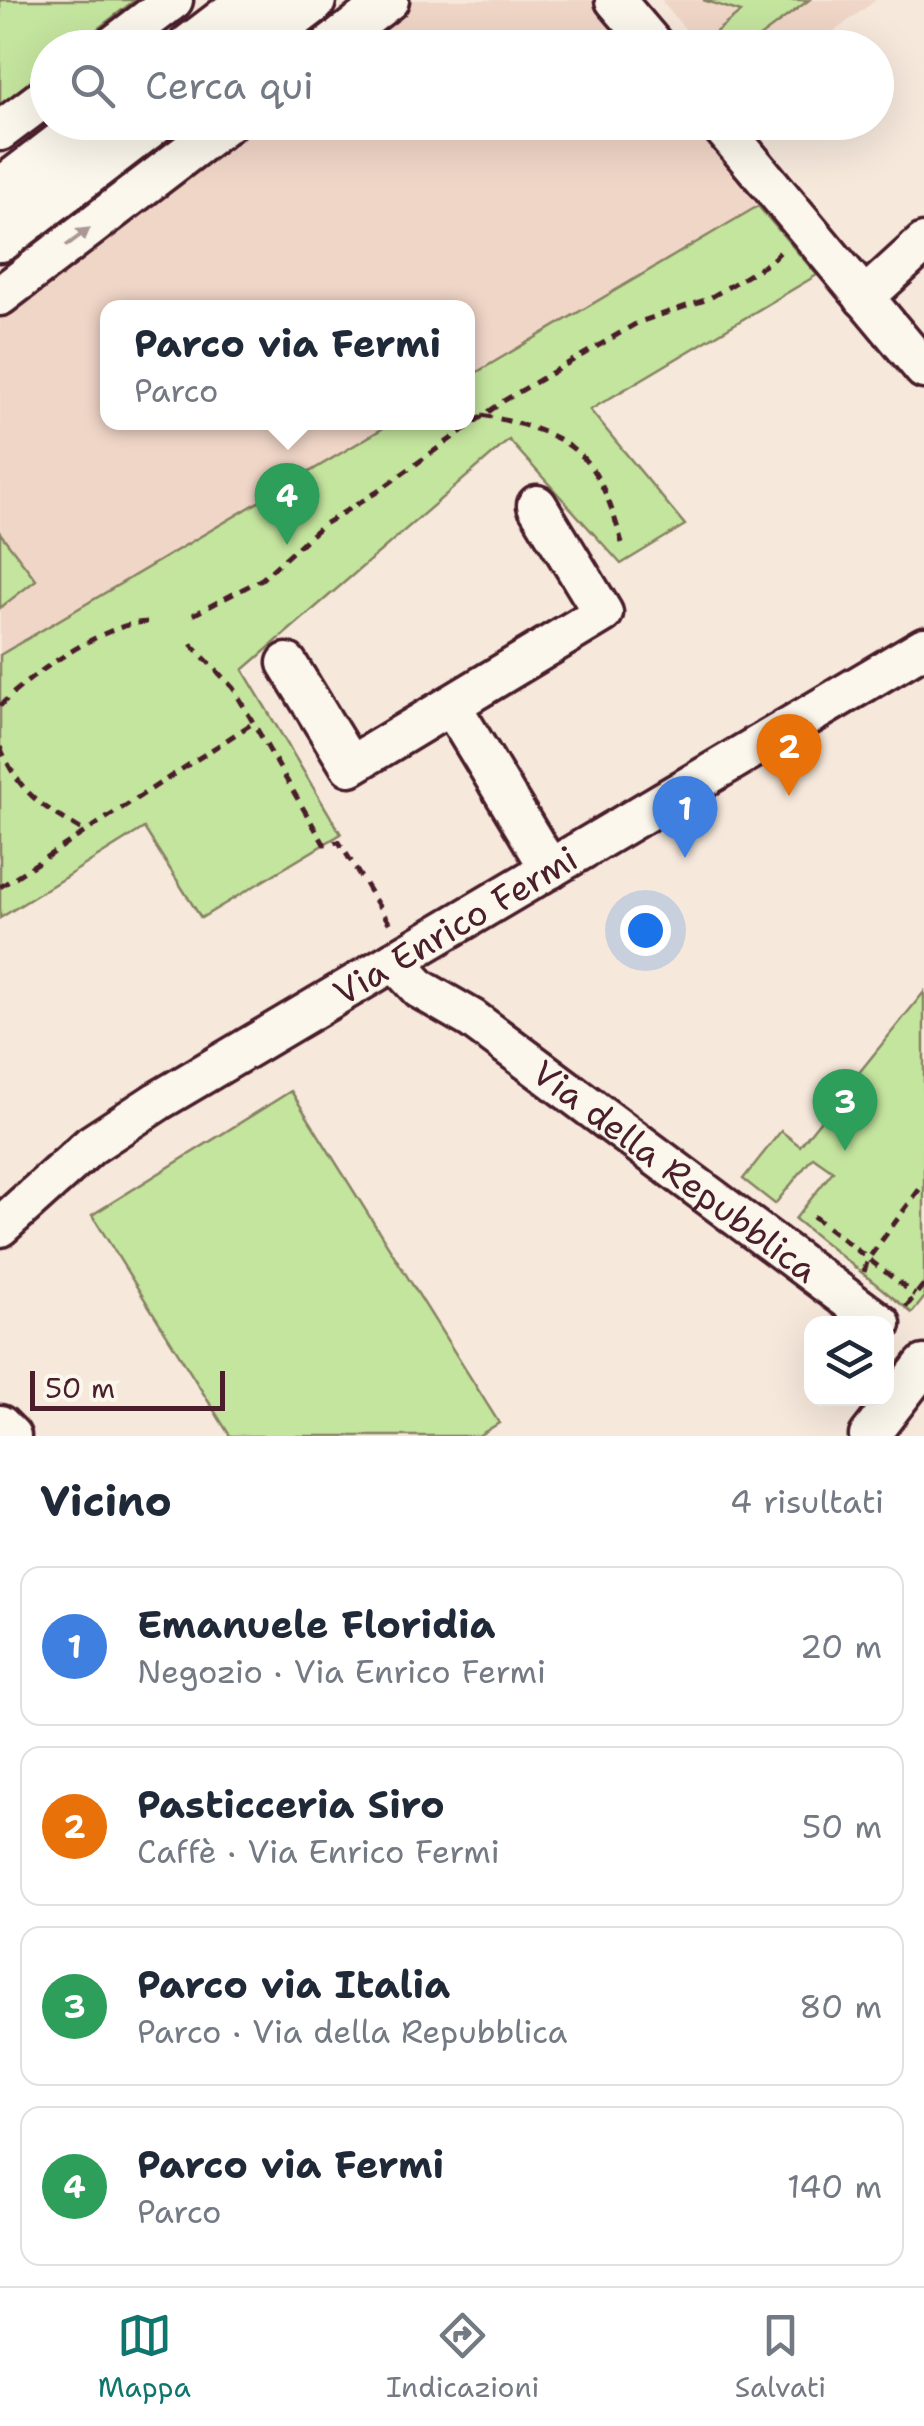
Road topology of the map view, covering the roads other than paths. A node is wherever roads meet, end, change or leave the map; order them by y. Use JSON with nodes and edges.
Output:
{"nodes":[{"id":1,"x":173,"y":0,"type":"edge"},
{"id":2,"x":255,"y":0,"type":"edge"},
{"id":3,"x":310,"y":0,"type":"edge"},
{"id":4,"x":389,"y":0,"type":"edge"},
{"id":5,"x":619,"y":2,"type":"edge"},
{"id":6,"x":134,"y":30,"type":"edge"},
{"id":7,"x":216,"y":30,"type":"edge"},
{"id":8,"x":271,"y":30,"type":"edge"},
{"id":9,"x":350,"y":30,"type":"edge"},
{"id":10,"x":642,"y":30,"type":"edge"},
{"id":11,"x":30,"y":108,"type":"edge"},
{"id":12,"x":0,"y":131,"type":"edge"},
{"id":13,"x":70,"y":140,"type":"edge"},
{"id":14,"x":127,"y":140,"type":"edge"},
{"id":15,"x":204,"y":140,"type":"edge"},
{"id":16,"x":733,"y":140,"type":"edge"},
{"id":17,"x":0,"y":194,"type":"edge"},
{"id":18,"x":0,"y":237,"type":"edge"},
{"id":19,"x":924,"y":243,"type":"edge"},
{"id":20,"x":0,"y":296,"type":"edge"},
{"id":21,"x":864,"y":298,"type":"junction"},
{"id":22,"x":924,"y":369,"type":"edge"},
{"id":23,"x":538,"y":504,"type":"dead end"},
{"id":24,"x":924,"y":647,"type":"edge"},
{"id":25,"x":288,"y":663,"type":"dead end"},
{"id":26,"x":451,"y":705,"type":"junction"},
{"id":27,"x":550,"y":868,"type":"junction"},
{"id":28,"x":413,"y":949,"type":"junction"},
{"id":29,"x":472,"y":1018,"type":"junction"},
{"id":30,"x":0,"y":1227,"type":"edge"},
{"id":31,"x":871,"y":1316,"type":"edge"},
{"id":32,"x":894,"y":1333,"type":"edge"},
{"id":33,"x":924,"y":1356,"type":"edge"},
{"id":34,"x":924,"y":1365,"type":"edge"},
{"id":35,"x":0,"y":1426,"type":"edge"},
{"id":36,"x":11,"y":1436,"type":"edge"},
{"id":37,"x":869,"y":1436,"type":"edge"}],
"edges":[{"from":1,"to":6,"type":"street"},
{"from":2,"to":7,"type":"main road"},
{"from":3,"to":8,"type":"main road"},
{"from":4,"to":9,"type":"street"},
{"from":5,"to":10,"type":"street"},
{"from":11,"to":12,"type":"street"},
{"from":13,"to":17,"type":"main road"},
{"from":14,"to":18,"type":"main road"},
{"from":20,"to":15,"type":"street","one_way":true},
{"from":16,"to":21,"type":"street"},
{"from":19,"to":21,"type":"street"},
{"from":21,"to":22,"type":"street"},
{"from":23,"to":26,"type":"street"},
{"from":24,"to":27,"type":"street","name":"Via Enrico Fermi"},
{"from":25,"to":26,"type":"street"},
{"from":26,"to":27,"type":"street"},
{"from":27,"to":28,"type":"street","name":"Via Enrico Fermi"},
{"from":28,"to":29,"type":"street","name":"Via della Repubblica"},
{"from":28,"to":29,"type":"street","name":"Via della Repubblica"},
{"from":28,"to":30,"type":"street","name":"Via Enrico Fermi"},
{"from":29,"to":31,"type":"street","name":"Via della Repubblica"},
{"from":32,"to":33,"type":"street","name":"Via della Repubblica"},
{"from":34,"to":37,"type":"street"},
{"from":35,"to":36,"type":"street"}]}
